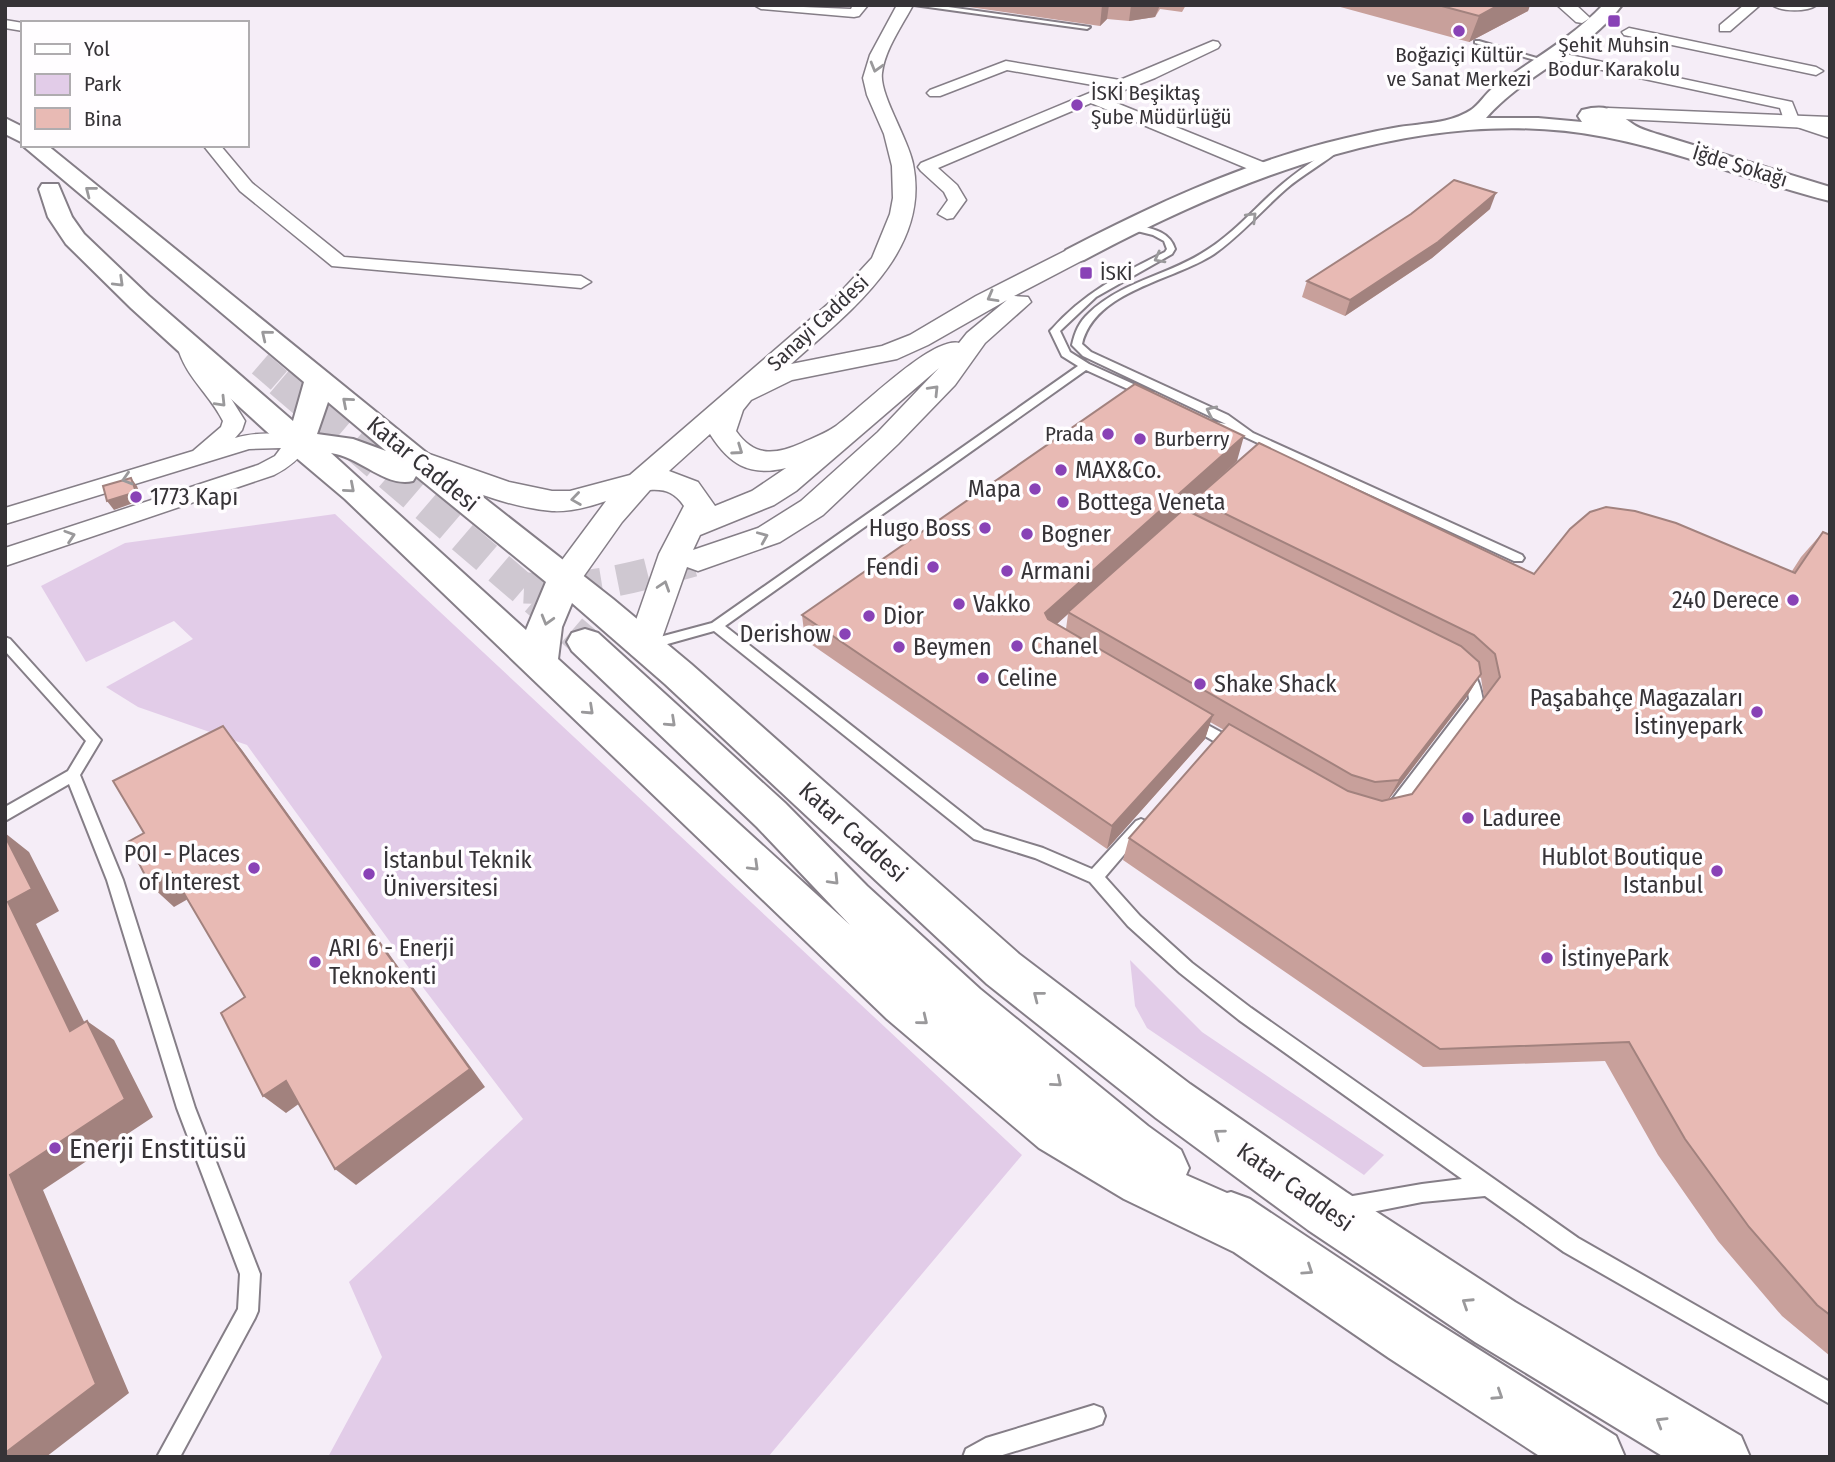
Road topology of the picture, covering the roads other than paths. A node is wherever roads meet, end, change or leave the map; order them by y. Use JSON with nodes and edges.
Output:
{"nodes":[{"id":1,"x":761,"y":5,"type":"edge"},
{"id":2,"x":861,"y":5,"type":"edge"},
{"id":3,"x":905,"y":5,"type":"edge"},
{"id":4,"x":917,"y":5,"type":"edge"},
{"id":5,"x":1565,"y":5,"type":"edge"},
{"id":6,"x":1613,"y":5,"type":"edge"},
{"id":7,"x":1753,"y":5,"type":"edge"},
{"id":8,"x":1779,"y":5,"type":"edge"},
{"id":9,"x":1810,"y":5,"type":"edge"},
{"id":10,"x":1587,"y":12,"type":"edge"},
{"id":11,"x":1087,"y":27,"type":"dead end"},
{"id":12,"x":1725,"y":28,"type":"dead end"},
{"id":13,"x":1629,"y":32,"type":"dead end"},
{"id":14,"x":1478,"y":42,"type":"edge"},
{"id":15,"x":1568,"y":43,"type":"junction"},
{"id":16,"x":1213,"y":44,"type":"dead end"},
{"id":17,"x":1830,"y":57,"type":"edge"},
{"id":18,"x":1547,"y":58,"type":"junction"},
{"id":19,"x":1806,"y":81,"type":"junction"},
{"id":20,"x":1830,"y":81,"type":"edge"},
{"id":21,"x":1121,"y":85,"type":"junction"},
{"id":22,"x":935,"y":93,"type":"dead end"},
{"id":23,"x":1091,"y":98,"type":"junction"},
{"id":24,"x":1485,"y":106,"type":"junction"},
{"id":25,"x":1789,"y":113,"type":"junction"},
{"id":26,"x":1537,"y":118,"type":"junction"},
{"id":27,"x":1514,"y":121,"type":"junction"},
{"id":28,"x":1608,"y":123,"type":"junction"},
{"id":29,"x":1830,"y":123,"type":"edge"},
{"id":30,"x":5,"y":124,"type":"edge"},
{"id":31,"x":1449,"y":125,"type":"junction"},
{"id":32,"x":1830,"y":133,"type":"edge"},
{"id":33,"x":21,"y":136,"type":"edge"},
{"id":34,"x":35,"y":147,"type":"edge"},
{"id":35,"x":213,"y":147,"type":"edge"},
{"id":36,"x":1338,"y":148,"type":"junction"},
{"id":37,"x":1264,"y":169,"type":"junction"},
{"id":38,"x":1830,"y":194,"type":"edge"},
{"id":39,"x":947,"y":214,"type":"dead end"},
{"id":40,"x":1128,"y":226,"type":"junction"},
{"id":41,"x":118,"y":247,"type":"dead end"},
{"id":42,"x":1075,"y":256,"type":"junction"},
{"id":43,"x":581,"y":282,"type":"dead end"},
{"id":44,"x":976,"y":338,"type":"junction"},
{"id":45,"x":188,"y":345,"type":"junction"},
{"id":46,"x":1085,"y":366,"type":"junction"},
{"id":47,"x":319,"y":378,"type":"junction"},
{"id":48,"x":741,"y":394,"type":"junction"},
{"id":49,"x":1249,"y":435,"type":"junction"},
{"id":50,"x":839,"y":436,"type":"junction"},
{"id":51,"x":298,"y":444,"type":"junction"},
{"id":52,"x":412,"y":457,"type":"junction"},
{"id":53,"x":192,"y":458,"type":"junction"},
{"id":54,"x":641,"y":481,"type":"junction"},
{"id":55,"x":5,"y":516,"type":"edge"},
{"id":56,"x":496,"y":524,"type":"junction"},
{"id":57,"x":690,"y":528,"type":"junction"},
{"id":58,"x":5,"y":557,"type":"edge"},
{"id":59,"x":1518,"y":558,"type":"dead end"},
{"id":60,"x":698,"y":560,"type":"tunnel mouth"},
{"id":61,"x":564,"y":579,"type":"junction"},
{"id":62,"x":716,"y":626,"type":"junction"},
{"id":63,"x":5,"y":642,"type":"edge"},
{"id":64,"x":585,"y":642,"type":"tunnel mouth"},
{"id":65,"x":644,"y":646,"type":"junction"},
{"id":66,"x":539,"y":663,"type":"junction"},
{"id":67,"x":1454,"y":664,"type":"edge"},
{"id":68,"x":1183,"y":716,"type":"edge"},
{"id":69,"x":1242,"y":751,"type":"edge"},
{"id":70,"x":73,"y":775,"type":"junction"},
{"id":71,"x":1380,"y":814,"type":"edge"},
{"id":72,"x":5,"y":815,"type":"edge"},
{"id":73,"x":1150,"y":815,"type":"edge"},
{"id":74,"x":1095,"y":877,"type":"junction"},
{"id":75,"x":1487,"y":1186,"type":"junction"},
{"id":76,"x":1326,"y":1211,"type":"junction"},
{"id":77,"x":1251,"y":1232,"type":"junction"},
{"id":78,"x":1830,"y":1394,"type":"edge"},
{"id":79,"x":1094,"y":1416,"type":"dead end"},
{"id":80,"x":168,"y":1457,"type":"edge"},
{"id":81,"x":974,"y":1457,"type":"edge"},
{"id":82,"x":1595,"y":1457,"type":"edge"},
{"id":83,"x":1720,"y":1457,"type":"edge"}],
"edges":[{"from":1,"to":2,"type":"street"},
{"from":3,"to":48,"type":"street","name":"Sanayi Caddesi","one_way":true},
{"from":4,"to":11,"type":"lane"},
{"from":5,"to":10,"type":"street"},
{"from":6,"to":15,"type":"main road"},
{"from":7,"to":12,"type":"street"},
{"from":8,"to":9,"type":"street"},
{"from":10,"to":15,"type":"main road"},
{"from":13,"to":19,"type":"street"},
{"from":14,"to":18,"type":"lane"},
{"from":15,"to":18,"type":"main road"},
{"from":16,"to":21,"type":"street"},
{"from":17,"to":19,"type":"street"},
{"from":18,"to":24,"type":"main road"},
{"from":18,"to":25,"type":"street"},
{"from":19,"to":20,"type":"street"},
{"from":19,"to":25,"type":"street"},
{"from":21,"to":22,"type":"street"},
{"from":21,"to":23,"type":"street"},
{"from":23,"to":37,"type":"street"},
{"from":23,"to":39,"type":"street"},
{"from":24,"to":26,"type":"main road"},
{"from":24,"to":27,"type":"main road"},
{"from":24,"to":31,"type":"main road"},
{"from":24,"to":37,"type":"main road"},
{"from":25,"to":28,"type":"street"},
{"from":25,"to":29,"type":"street"},
{"from":25,"to":32,"type":"street"},
{"from":26,"to":27,"type":"main road"},
{"from":26,"to":28,"type":"main road","name":"İğde Sokağı"},
{"from":26,"to":28,"type":"main road"},
{"from":27,"to":31,"type":"main road"},
{"from":28,"to":38,"type":"main road","name":"İğde Sokağı"},
{"from":30,"to":33,"type":"main road"},
{"from":31,"to":36,"type":"main road"},
{"from":47,"to":34,"type":"main road","name":"Katar Caddesi","one_way":true},
{"from":35,"to":43,"type":"street"},
{"from":36,"to":37,"type":"main road"},
{"from":49,"to":36,"type":"lane","one_way":true},
{"from":37,"to":40,"type":"main road"},
{"from":40,"to":42,"type":"main road"},
{"from":40,"to":46,"type":"lane","one_way":true},
{"from":41,"to":45,"type":"main road","one_way":true},
{"from":42,"to":44,"type":"street"},
{"from":42,"to":48,"type":"street","one_way":true},
{"from":44,"to":50,"type":"street"},
{"from":60,"to":44,"type":"street","one_way":true},
{"from":45,"to":51,"type":"main road"},
{"from":45,"to":53,"type":"street","one_way":true},
{"from":46,"to":49,"type":"lane"},
{"from":46,"to":62,"type":"lane"},
{"from":47,"to":51,"type":"main road"},
{"from":52,"to":47,"type":"main road","name":"Katar Caddesi","one_way":true},
{"from":48,"to":50,"type":"street","one_way":true},
{"from":48,"to":54,"type":"street","name":"Sanayi Caddesi"},
{"from":49,"to":59,"type":"lane"},
{"from":50,"to":57,"type":"street"},
{"from":51,"to":53,"type":"street"},
{"from":51,"to":56,"type":"main road"},
{"from":58,"to":51,"type":"street","one_way":true},
{"from":51,"to":66,"type":"main road","one_way":true},
{"from":54,"to":52,"type":"street","one_way":true},
{"from":52,"to":56,"type":"main road","name":"Katar Caddesi"},
{"from":53,"to":55,"type":"street","one_way":true},
{"from":54,"to":57,"type":"street"},
{"from":54,"to":61,"type":"street","name":"Sanayi Caddesi"},
{"from":56,"to":61,"type":"main road","name":"Katar Caddesi"},
{"from":65,"to":57,"type":"street","one_way":true},
{"from":61,"to":65,"type":"main road","name":"Katar Caddesi"},
{"from":61,"to":66,"type":"main road","one_way":true},
{"from":62,"to":65,"type":"lane"},
{"from":62,"to":74,"type":"lane"},
{"from":63,"to":70,"type":"lane"},
{"from":64,"to":77,"type":"main road","name":"Katar Caddesi","one_way":true},
{"from":76,"to":65,"type":"main road","name":"Katar Caddesi","one_way":true},
{"from":66,"to":77,"type":"main road","one_way":true},
{"from":67,"to":71,"type":"lane"},
{"from":68,"to":69,"type":"lane"},
{"from":70,"to":72,"type":"lane"},
{"from":70,"to":80,"type":"lane"},
{"from":73,"to":74,"type":"lane"},
{"from":74,"to":75,"type":"lane"},
{"from":75,"to":76,"type":"lane"},
{"from":75,"to":78,"type":"lane"},
{"from":83,"to":76,"type":"main road","name":"Katar Caddesi","one_way":true},
{"from":77,"to":82,"type":"main road","name":"Katar Caddesi","one_way":true},
{"from":79,"to":81,"type":"lane"}]}
